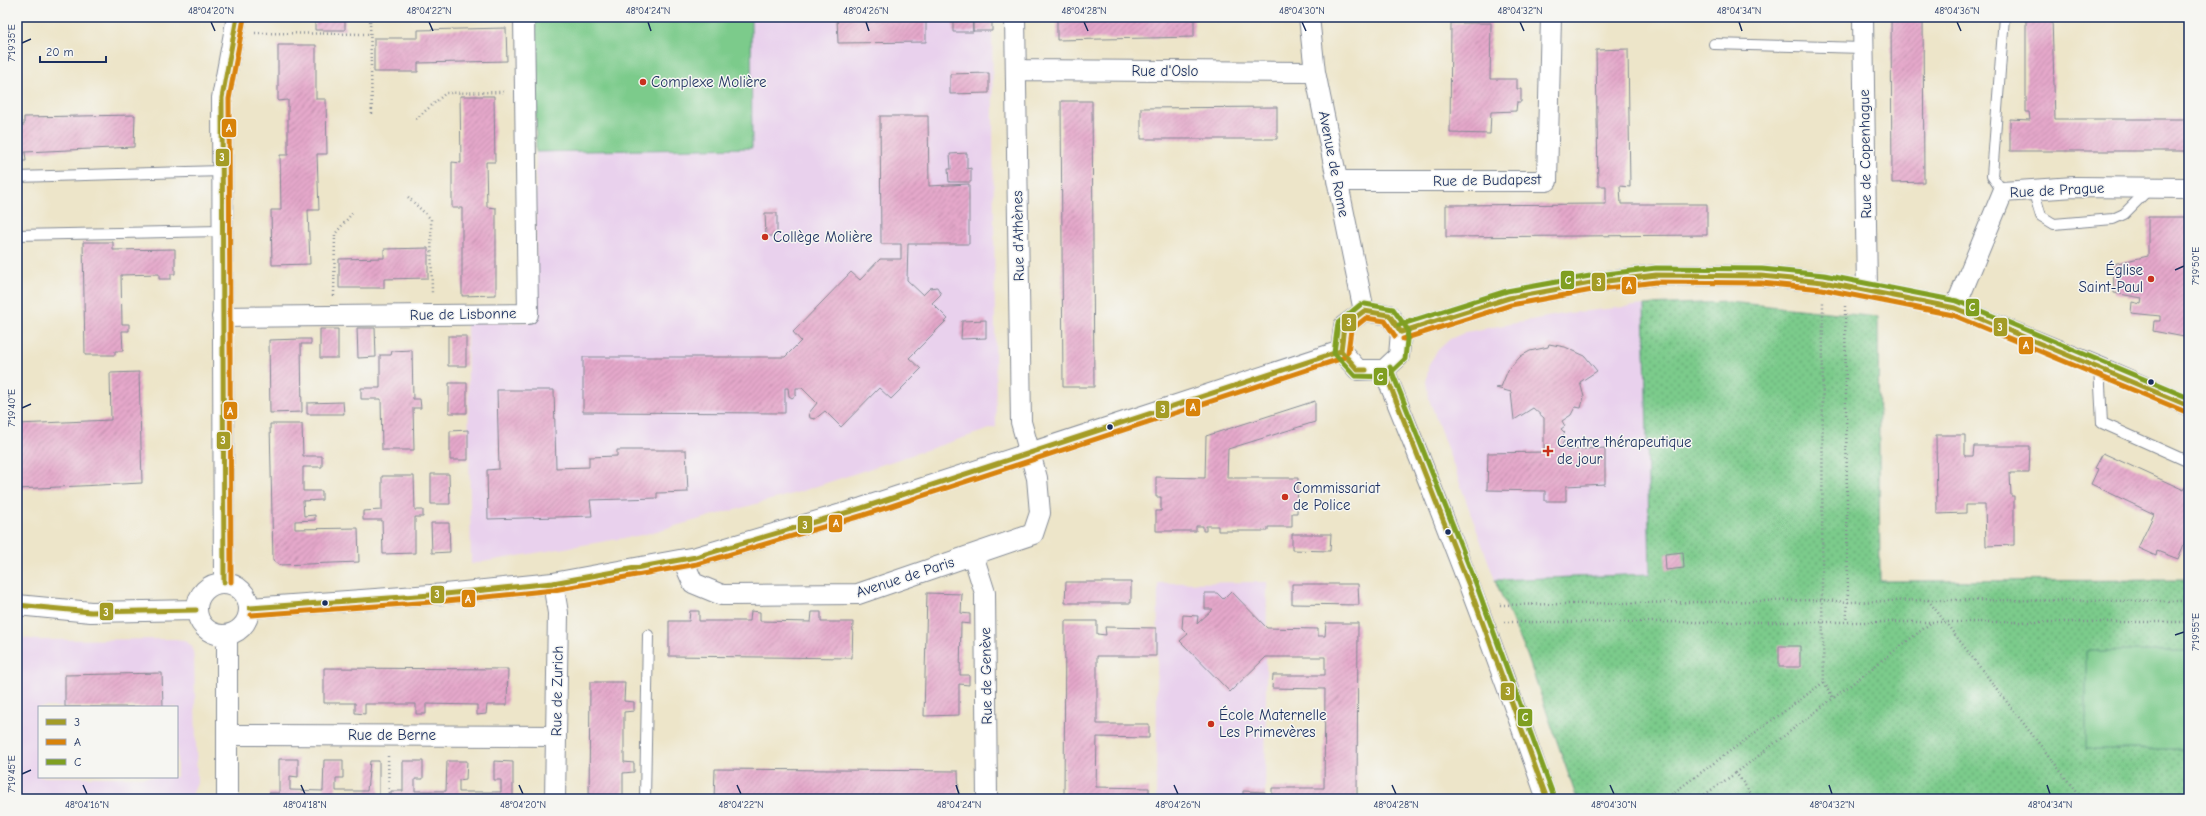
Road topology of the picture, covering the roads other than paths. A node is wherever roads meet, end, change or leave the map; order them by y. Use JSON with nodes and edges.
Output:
{"nodes":[{"id":1,"x":524,"y":17,"type":"edge"},
{"id":2,"x":1015,"y":17,"type":"edge"},
{"id":3,"x":1309,"y":17,"type":"edge"},
{"id":4,"x":1551,"y":17,"type":"edge"},
{"id":5,"x":1863,"y":17,"type":"edge"},
{"id":6,"x":2004,"y":17,"type":"edge"},
{"id":7,"x":235,"y":25,"type":"edge"},
{"id":8,"x":1714,"y":44,"type":"dead end"},
{"id":9,"x":1864,"y":48,"type":"junction"},
{"id":10,"x":1016,"y":70,"type":"junction"},
{"id":11,"x":1315,"y":72,"type":"junction"},
{"id":12,"x":220,"y":171,"type":"junction"},
{"id":13,"x":17,"y":177,"type":"edge"},
{"id":14,"x":1337,"y":181,"type":"junction"},
{"id":15,"x":2150,"y":188,"type":"junction"},
{"id":16,"x":2189,"y":188,"type":"edge"},
{"id":17,"x":2033,"y":190,"type":"junction"},
{"id":18,"x":2003,"y":192,"type":"junction"},
{"id":19,"x":221,"y":231,"type":"junction"},
{"id":20,"x":17,"y":234,"type":"edge"},
{"id":21,"x":1866,"y":291,"type":"junction"},
{"id":22,"x":1955,"y":308,"type":"junction"},
{"id":23,"x":1364,"y":311,"type":"junction"},
{"id":24,"x":222,"y":317,"type":"junction"},
{"id":25,"x":1401,"y":332,"type":"junction"},
{"id":26,"x":1341,"y":351,"type":"junction"},
{"id":27,"x":2099,"y":367,"type":"junction"},
{"id":28,"x":1384,"y":370,"type":"junction"},
{"id":29,"x":2189,"y":406,"type":"edge"},
{"id":30,"x":1030,"y":454,"type":"junction"},
{"id":31,"x":2189,"y":462,"type":"edge"},
{"id":32,"x":973,"y":555,"type":"junction"},
{"id":33,"x":683,"y":560,"type":"junction"},
{"id":34,"x":224,"y":582,"type":"junction"},
{"id":35,"x":553,"y":583,"type":"junction"},
{"id":36,"x":17,"y":605,"type":"edge"},
{"id":37,"x":250,"y":608,"type":"junction"},
{"id":38,"x":196,"y":610,"type":"junction"},
{"id":39,"x":227,"y":635,"type":"junction"},
{"id":40,"x":648,"y":635,"type":"dead end"},
{"id":41,"x":228,"y":735,"type":"junction"},
{"id":42,"x":556,"y":736,"type":"junction"},
{"id":43,"x":227,"y":799,"type":"edge"},
{"id":44,"x":555,"y":799,"type":"edge"},
{"id":45,"x":645,"y":799,"type":"edge"},
{"id":46,"x":987,"y":799,"type":"edge"},
{"id":47,"x":1547,"y":799,"type":"edge"}],
"edges":[{"from":1,"to":24,"type":"street","name":"Rue de Lisbonne"},
{"from":2,"to":10,"type":"street","name":"Rue d'Athènes"},
{"from":3,"to":11,"type":"street","name":"Avenue de Rome"},
{"from":4,"to":14,"type":"street","name":"Rue de Budapest"},
{"from":5,"to":9,"type":"street","name":"Rue de Copenhague"},
{"from":6,"to":18,"type":"lane"},
{"from":7,"to":12,"type":"street"},
{"from":8,"to":9,"type":"lane"},
{"from":9,"to":21,"type":"street","name":"Rue de Copenhague"},
{"from":10,"to":11,"type":"street","name":"Rue d'Oslo"},
{"from":10,"to":30,"type":"street","name":"Rue d'Athènes"},
{"from":11,"to":14,"type":"street","name":"Avenue de Rome"},
{"from":12,"to":13,"type":"lane"},
{"from":12,"to":19,"type":"street"},
{"from":14,"to":23,"type":"street","name":"Avenue de Rome"},
{"from":15,"to":16,"type":"street","name":"Rue de Prague"},
{"from":15,"to":17,"type":"street","name":"Rue de Prague"},
{"from":15,"to":17,"type":"lane"},
{"from":17,"to":18,"type":"street","name":"Rue de Prague"},
{"from":18,"to":22,"type":"street","name":"Rue de Prague"},
{"from":19,"to":20,"type":"lane"},
{"from":19,"to":24,"type":"street"},
{"from":21,"to":22,"type":"street"},
{"from":21,"to":25,"type":"street"},
{"from":22,"to":27,"type":"street"},
{"from":23,"to":25,"type":"street"},
{"from":23,"to":26,"type":"street"},
{"from":24,"to":34,"type":"street"},
{"from":25,"to":28,"type":"street"},
{"from":26,"to":28,"type":"street"},
{"from":26,"to":30,"type":"street"},
{"from":27,"to":29,"type":"street"},
{"from":27,"to":31,"type":"lane"},
{"from":28,"to":47,"type":"street"},
{"from":30,"to":32,"type":"street","name":"Avenue de Paris"},
{"from":30,"to":33,"type":"street"},
{"from":32,"to":33,"type":"street","name":"Avenue de Paris"},
{"from":32,"to":46,"type":"street","name":"Rue de Genève"},
{"from":33,"to":35,"type":"street"},
{"from":34,"to":37,"type":"street"},
{"from":34,"to":38,"type":"street"},
{"from":35,"to":37,"type":"street"},
{"from":35,"to":42,"type":"street","name":"Rue de Zurich"},
{"from":36,"to":38,"type":"street"},
{"from":37,"to":39,"type":"street"},
{"from":38,"to":39,"type":"street"},
{"from":39,"to":41,"type":"street"},
{"from":40,"to":45,"type":"lane"},
{"from":41,"to":42,"type":"street","name":"Rue de Berne"},
{"from":41,"to":43,"type":"street"},
{"from":42,"to":44,"type":"street","name":"Rue de Zurich"}]}
